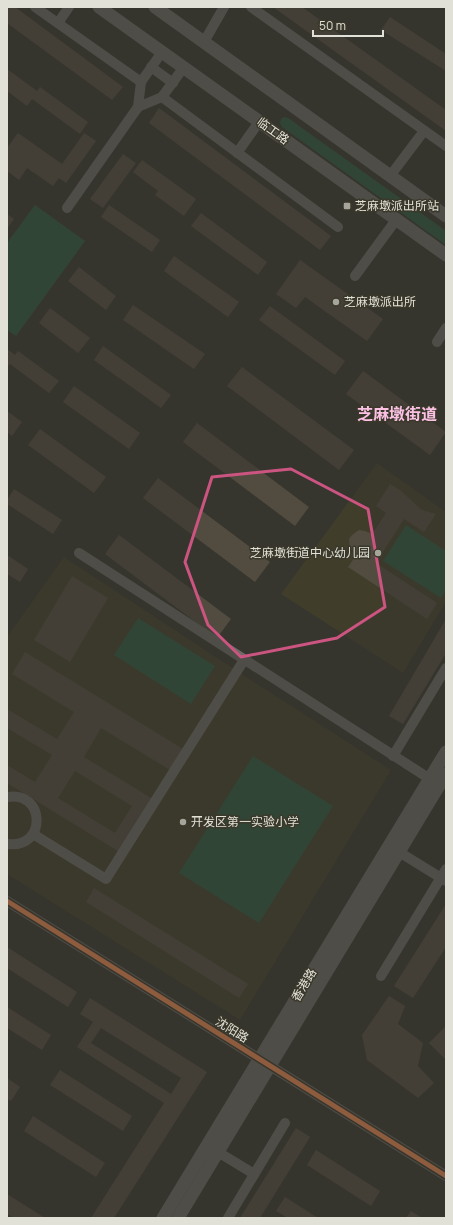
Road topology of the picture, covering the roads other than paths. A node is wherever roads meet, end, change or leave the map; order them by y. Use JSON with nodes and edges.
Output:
{"nodes":[{"id":1,"x":35,"y":7,"type":"edge"},
{"id":2,"x":69,"y":7,"type":"edge"},
{"id":3,"x":99,"y":7,"type":"edge"},
{"id":4,"x":155,"y":7,"type":"edge"},
{"id":5,"x":224,"y":7,"type":"edge"},
{"id":6,"x":251,"y":7,"type":"edge"},
{"id":7,"x":58,"y":23,"type":"junction"},
{"id":8,"x":204,"y":42,"type":"junction"},
{"id":9,"x":162,"y":52,"type":"junction"},
{"id":10,"x":184,"y":67,"type":"junction"},
{"id":11,"x":151,"y":68,"type":"junction"},
{"id":12,"x":141,"y":82,"type":"junction"},
{"id":13,"x":173,"y":83,"type":"junction"},
{"id":14,"x":162,"y":97,"type":"junction"},
{"id":15,"x":138,"y":107,"type":"junction"},
{"id":16,"x":259,"y":122,"type":"junction"},
{"id":17,"x":424,"y":131,"type":"junction"},
{"id":18,"x":446,"y":146,"type":"edge"},
{"id":19,"x":237,"y":153,"type":"junction"},
{"id":20,"x":390,"y":176,"type":"junction"},
{"id":21,"x":67,"y":208,"type":"dead end"},
{"id":22,"x":446,"y":216,"type":"edge"},
{"id":23,"x":396,"y":220,"type":"junction"},
{"id":24,"x":338,"y":228,"type":"dead end"},
{"id":25,"x":446,"y":255,"type":"edge"},
{"id":26,"x":355,"y":276,"type":"dead end"},
{"id":27,"x":446,"y":328,"type":"edge"},
{"id":28,"x":436,"y":342,"type":"dead end"},
{"id":29,"x":79,"y":553,"type":"dead end"},
{"id":30,"x":244,"y":660,"type":"junction"},
{"id":31,"x":446,"y":668,"type":"edge"},
{"id":32,"x":446,"y":752,"type":"edge"},
{"id":33,"x":393,"y":756,"type":"junction"},
{"id":34,"x":446,"y":774,"type":"edge"},
{"id":35,"x":430,"y":779,"type":"junction"},
{"id":36,"x":7,"y":797,"type":"edge"},
{"id":37,"x":33,"y":834,"type":"junction"},
{"id":38,"x":7,"y":844,"type":"edge"},
{"id":39,"x":399,"y":852,"type":"junction"},
{"id":40,"x":444,"y":876,"type":"edge"},
{"id":41,"x":7,"y":901,"type":"edge"},
{"id":42,"x":381,"y":976,"type":"dead end"},
{"id":43,"x":265,"y":1062,"type":"junction"},
{"id":44,"x":285,"y":1123,"type":"dead end"},
{"id":45,"x":218,"y":1152,"type":"junction"},
{"id":46,"x":254,"y":1174,"type":"junction"},
{"id":47,"x":446,"y":1176,"type":"edge"},
{"id":48,"x":163,"y":1218,"type":"edge"},
{"id":49,"x":178,"y":1218,"type":"edge"},
{"id":50,"x":228,"y":1218,"type":"edge"}],
"edges":[{"from":1,"to":7,"type":"street"},
{"from":2,"to":7,"type":"street"},
{"from":3,"to":9,"type":"main road","name":"临工路"},
{"from":4,"to":8,"type":"main road"},
{"from":5,"to":8,"type":"street"},
{"from":6,"to":17,"type":"street"},
{"from":7,"to":12,"type":"street"},
{"from":8,"to":20,"type":"main road"},
{"from":9,"to":10,"type":"main road","name":"临工路"},
{"from":9,"to":11,"type":"street"},
{"from":10,"to":13,"type":"street"},
{"from":10,"to":16,"type":"main road","name":"临工路"},
{"from":11,"to":12,"type":"street"},
{"from":11,"to":13,"type":"street"},
{"from":12,"to":15,"type":"street"},
{"from":13,"to":14,"type":"street"},
{"from":14,"to":15,"type":"street"},
{"from":14,"to":19,"type":"street"},
{"from":15,"to":21,"type":"street"},
{"from":16,"to":19,"type":"street"},
{"from":16,"to":23,"type":"main road","name":"临工路"},
{"from":17,"to":18,"type":"street"},
{"from":17,"to":20,"type":"street"},
{"from":19,"to":24,"type":"street"},
{"from":20,"to":22,"type":"main road"},
{"from":23,"to":25,"type":"main road","name":"临工路"},
{"from":23,"to":26,"type":"street"},
{"from":27,"to":28,"type":"street"},
{"from":29,"to":30,"type":"street"},
{"from":30,"to":33,"type":"street"},
{"from":30,"to":37,"type":"street"},
{"from":31,"to":33,"type":"street"},
{"from":32,"to":35,"type":"main road","name":"香港路"},
{"from":33,"to":35,"type":"street"},
{"from":34,"to":39,"type":"main road","name":"香港路"},
{"from":35,"to":43,"type":"main road","name":"香港路"},
{"from":36,"to":37,"type":"street"},
{"from":37,"to":38,"type":"street"},
{"from":39,"to":40,"type":"street"},
{"from":39,"to":43,"type":"main road","name":"香港路"},
{"from":40,"to":42,"type":"street"},
{"from":41,"to":43,"type":"street","name":"沈阳路"},
{"from":43,"to":45,"type":"main road","name":"香港路"},
{"from":43,"to":47,"type":"street","name":"沈阳路"},
{"from":43,"to":48,"type":"main road","name":"香港路"},
{"from":44,"to":46,"type":"street"},
{"from":45,"to":46,"type":"street"},
{"from":45,"to":49,"type":"main road","name":"香港路"},
{"from":46,"to":50,"type":"street"}]}
